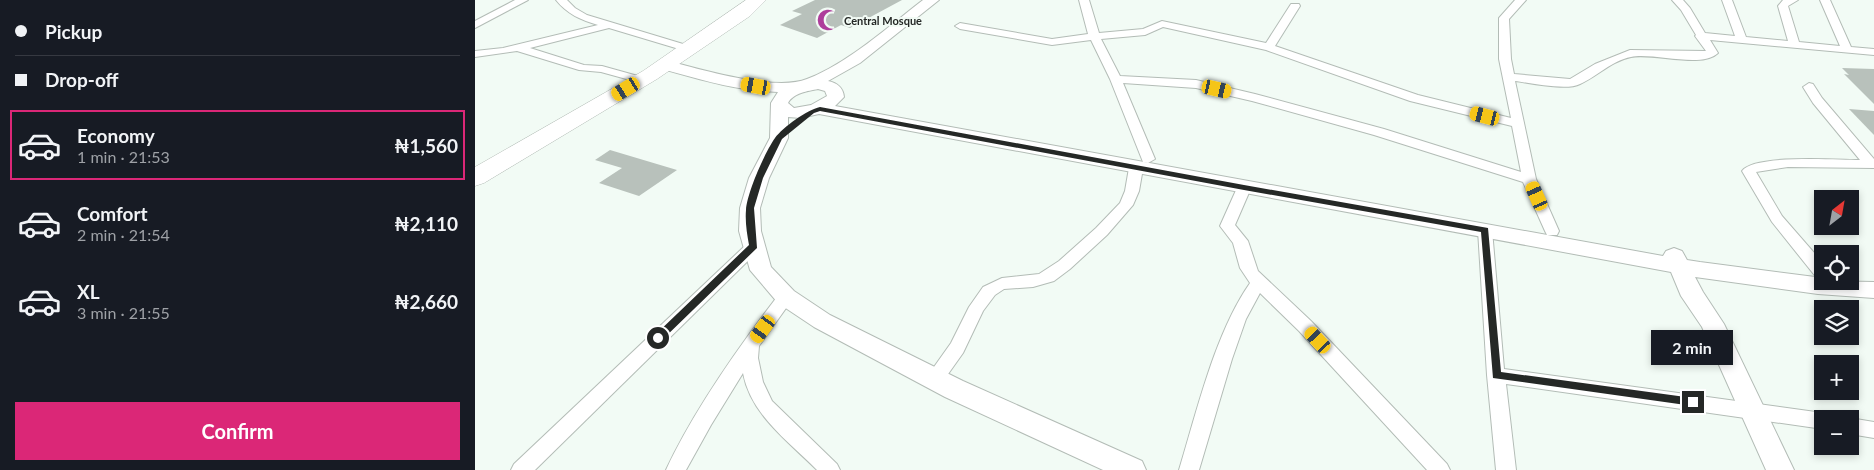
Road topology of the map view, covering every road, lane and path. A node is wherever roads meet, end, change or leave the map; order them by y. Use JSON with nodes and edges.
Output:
{"nodes":[{"id":1,"x":523,"y":0,"type":"edge"},
{"id":2,"x":561,"y":0,"type":"edge"},
{"id":3,"x":757,"y":0,"type":"edge"},
{"id":4,"x":932,"y":0,"type":"edge"},
{"id":5,"x":1084,"y":0,"type":"edge"},
{"id":6,"x":1521,"y":0,"type":"edge"},
{"id":7,"x":1677,"y":0,"type":"edge"},
{"id":8,"x":1727,"y":0,"type":"edge"},
{"id":9,"x":1793,"y":0,"type":"edge"},
{"id":10,"x":1825,"y":0,"type":"edge"},
{"id":11,"x":1295,"y":6,"type":"dead end"},
{"id":12,"x":475,"y":25,"type":"edge"},
{"id":13,"x":610,"y":25,"type":"junction"},
{"id":14,"x":960,"y":26,"type":"dead end"},
{"id":15,"x":1700,"y":36,"type":"junction"},
{"id":16,"x":1095,"y":38,"type":"junction"},
{"id":17,"x":1742,"y":40,"type":"junction"},
{"id":18,"x":1795,"y":45,"type":"junction"},
{"id":19,"x":1269,"y":47,"type":"junction"},
{"id":20,"x":519,"y":48,"type":"junction"},
{"id":21,"x":689,"y":49,"type":"junction"},
{"id":22,"x":1847,"y":50,"type":"junction"},
{"id":23,"x":1874,"y":52,"type":"edge"},
{"id":24,"x":475,"y":54,"type":"edge"},
{"id":25,"x":854,"y":60,"type":"junction"},
{"id":26,"x":652,"y":73,"type":"junction"},
{"id":27,"x":1509,"y":77,"type":"junction"},
{"id":28,"x":1116,"y":79,"type":"junction"},
{"id":29,"x":807,"y":85,"type":"junction"},
{"id":30,"x":1809,"y":87,"type":"dead end"},
{"id":31,"x":824,"y":101,"type":"junction"},
{"id":32,"x":779,"y":104,"type":"junction"},
{"id":33,"x":1518,"y":124,"type":"junction"},
{"id":34,"x":779,"y":138,"type":"junction"},
{"id":35,"x":1142,"y":164,"type":"junction"},
{"id":36,"x":1872,"y":164,"type":"edge"},
{"id":37,"x":475,"y":178,"type":"edge"},
{"id":38,"x":1529,"y":179,"type":"junction"},
{"id":39,"x":1244,"y":188,"type":"junction"},
{"id":40,"x":1485,"y":230,"type":"junction"},
{"id":41,"x":1552,"y":231,"type":"junction"},
{"id":42,"x":754,"y":246,"type":"junction"},
{"id":43,"x":1686,"y":260,"type":"junction"},
{"id":44,"x":1814,"y":263,"type":"edge"},
{"id":45,"x":1814,"y":272,"type":"edge"},
{"id":46,"x":1859,"y":276,"type":"edge"},
{"id":47,"x":1874,"y":277,"type":"edge"},
{"id":48,"x":1259,"y":282,"type":"junction"},
{"id":49,"x":1874,"y":290,"type":"edge"},
{"id":50,"x":786,"y":297,"type":"junction"},
{"id":51,"x":751,"y":344,"type":"junction"},
{"id":52,"x":1496,"y":375,"type":"junction"},
{"id":53,"x":935,"y":379,"type":"junction"},
{"id":54,"x":1752,"y":410,"type":"junction"},
{"id":55,"x":1814,"y":420,"type":"edge"},
{"id":56,"x":1859,"y":428,"type":"edge"},
{"id":57,"x":1874,"y":430,"type":"edge"},
{"id":58,"x":1101,"y":464,"type":"edge"},
{"id":59,"x":521,"y":470,"type":"edge"},
{"id":60,"x":676,"y":470,"type":"edge"},
{"id":61,"x":830,"y":470,"type":"edge"},
{"id":62,"x":1132,"y":470,"type":"edge"},
{"id":63,"x":1189,"y":470,"type":"edge"},
{"id":64,"x":1440,"y":470,"type":"edge"},
{"id":65,"x":1506,"y":470,"type":"edge"},
{"id":66,"x":1780,"y":470,"type":"edge"}],
"edges":[{"from":1,"to":12,"type":"street"},
{"from":2,"to":13,"type":"street"},
{"from":3,"to":21,"type":"highway"},
{"from":4,"to":25,"type":"main road"},
{"from":5,"to":16,"type":"street"},
{"from":6,"to":27,"type":"street"},
{"from":7,"to":15,"type":"street"},
{"from":8,"to":17,"type":"street"},
{"from":9,"to":18,"type":"street"},
{"from":10,"to":22,"type":"street"},
{"from":11,"to":19,"type":"street"},
{"from":13,"to":20,"type":"street"},
{"from":13,"to":21,"type":"street"},
{"from":14,"to":16,"type":"street"},
{"from":15,"to":17,"type":"street"},
{"from":15,"to":27,"type":"street"},
{"from":16,"to":19,"type":"street"},
{"from":16,"to":28,"type":"street"},
{"from":17,"to":18,"type":"street"},
{"from":18,"to":22,"type":"street"},
{"from":19,"to":33,"type":"street"},
{"from":20,"to":24,"type":"street"},
{"from":20,"to":26,"type":"street"},
{"from":21,"to":26,"type":"highway"},
{"from":22,"to":23,"type":"street"},
{"from":25,"to":29,"type":"main road"},
{"from":25,"to":31,"type":"main road"},
{"from":26,"to":29,"type":"main road"},
{"from":26,"to":32,"type":"main road"},
{"from":26,"to":37,"type":"highway"},
{"from":27,"to":33,"type":"street"},
{"from":28,"to":35,"type":"street"},
{"from":28,"to":38,"type":"street"},
{"from":29,"to":31,"type":"main road"},
{"from":29,"to":32,"type":"main road"},
{"from":30,"to":36,"type":"street"},
{"from":31,"to":32,"type":"main road"},
{"from":31,"to":34,"type":"main road"},
{"from":31,"to":35,"type":"main road"},
{"from":32,"to":34,"type":"main road"},
{"from":33,"to":38,"type":"street"},
{"from":34,"to":42,"type":"main road"},
{"from":35,"to":39,"type":"main road"},
{"from":35,"to":41,"type":"main road"},
{"from":35,"to":53,"type":"street"},
{"from":36,"to":44,"type":"street"},
{"from":38,"to":41,"type":"street"},
{"from":39,"to":40,"type":"main road"},
{"from":39,"to":48,"type":"street"},
{"from":40,"to":43,"type":"main road"},
{"from":40,"to":52,"type":"street"},
{"from":41,"to":43,"type":"main road"},
{"from":42,"to":50,"type":"main road"},
{"from":42,"to":59,"type":"street"},
{"from":43,"to":45,"type":"main road"},
{"from":43,"to":49,"type":"main road"},
{"from":43,"to":54,"type":"main road"},
{"from":46,"to":47,"type":"main road"},
{"from":48,"to":63,"type":"street"},
{"from":48,"to":64,"type":"street"},
{"from":50,"to":51,"type":"street"},
{"from":50,"to":53,"type":"main road"},
{"from":51,"to":60,"type":"street"},
{"from":51,"to":61,"type":"street"},
{"from":52,"to":54,"type":"street"},
{"from":52,"to":65,"type":"street"},
{"from":53,"to":58,"type":"main road"},
{"from":54,"to":55,"type":"street"},
{"from":54,"to":66,"type":"main road"},
{"from":56,"to":57,"type":"street"},
{"from":58,"to":62,"type":"main road"}]}
